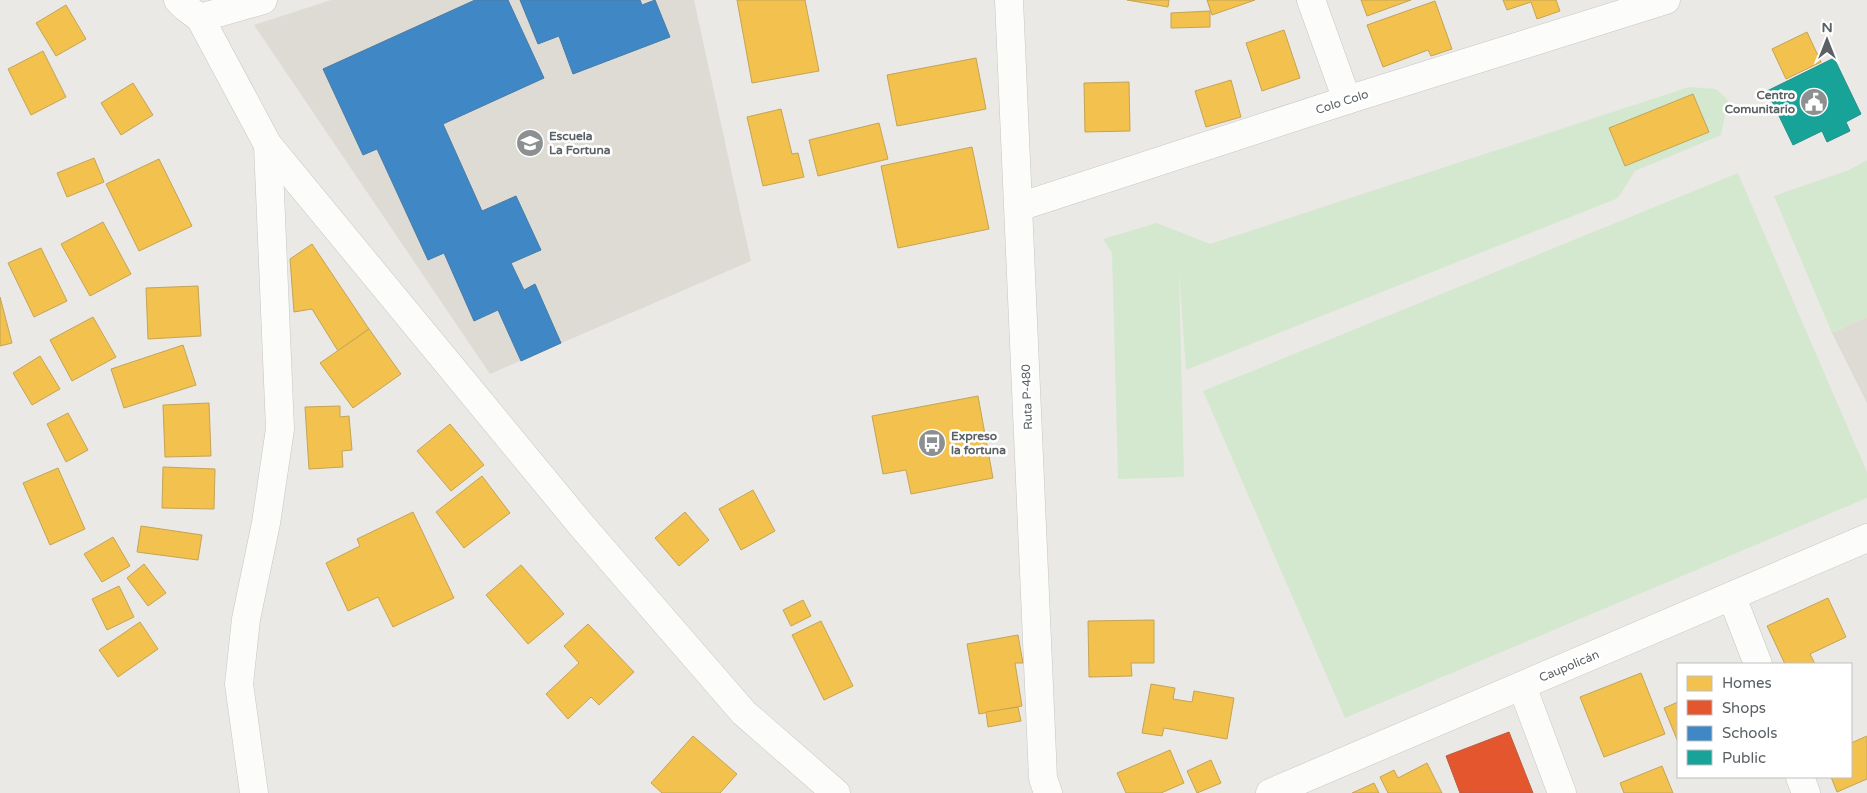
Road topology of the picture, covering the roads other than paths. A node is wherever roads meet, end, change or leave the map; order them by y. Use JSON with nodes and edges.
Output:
{"nodes":[{"id":1,"x":178,"y":0,"type":"edge"},
{"id":2,"x":1008,"y":0,"type":"edge"},
{"id":3,"x":1311,"y":0,"type":"edge"},
{"id":4,"x":1666,"y":0,"type":"edge"},
{"id":5,"x":261,"y":1,"type":"edge"},
{"id":6,"x":200,"y":18,"type":"junction"},
{"id":7,"x":1347,"y":100,"type":"junction"},
{"id":8,"x":268,"y":145,"type":"junction"},
{"id":9,"x":1019,"y":207,"type":"junction"},
{"id":10,"x":1867,"y":538,"type":"edge"},
{"id":11,"x":1732,"y":597,"type":"junction"},
{"id":12,"x":1758,"y":663,"type":"edge"},
{"id":13,"x":1522,"y":686,"type":"junction"},
{"id":14,"x":1800,"y":778,"type":"edge"},
{"id":15,"x":1041,"y":788,"type":"edge"},
{"id":16,"x":254,"y":793,"type":"edge"},
{"id":17,"x":836,"y":793,"type":"edge"},
{"id":18,"x":1270,"y":793,"type":"edge"},
{"id":19,"x":1562,"y":793,"type":"edge"},
{"id":20,"x":1806,"y":793,"type":"edge"}],
"edges":[{"from":1,"to":6,"type":"street"},
{"from":2,"to":9,"type":"street","name":"Ruta P-480"},
{"from":3,"to":7,"type":"street"},
{"from":4,"to":7,"type":"street","name":"Colo Colo"},
{"from":5,"to":6,"type":"street"},
{"from":6,"to":8,"type":"street"},
{"from":7,"to":9,"type":"street","name":"Colo Colo"},
{"from":8,"to":16,"type":"street"},
{"from":8,"to":17,"type":"street"},
{"from":9,"to":15,"type":"street","name":"Ruta P-480"},
{"from":10,"to":11,"type":"street","name":"Caupolicán"},
{"from":11,"to":12,"type":"street"},
{"from":11,"to":13,"type":"street","name":"Caupolicán"},
{"from":13,"to":18,"type":"street","name":"Caupolicán"},
{"from":13,"to":19,"type":"street"},
{"from":14,"to":20,"type":"street"}]}
